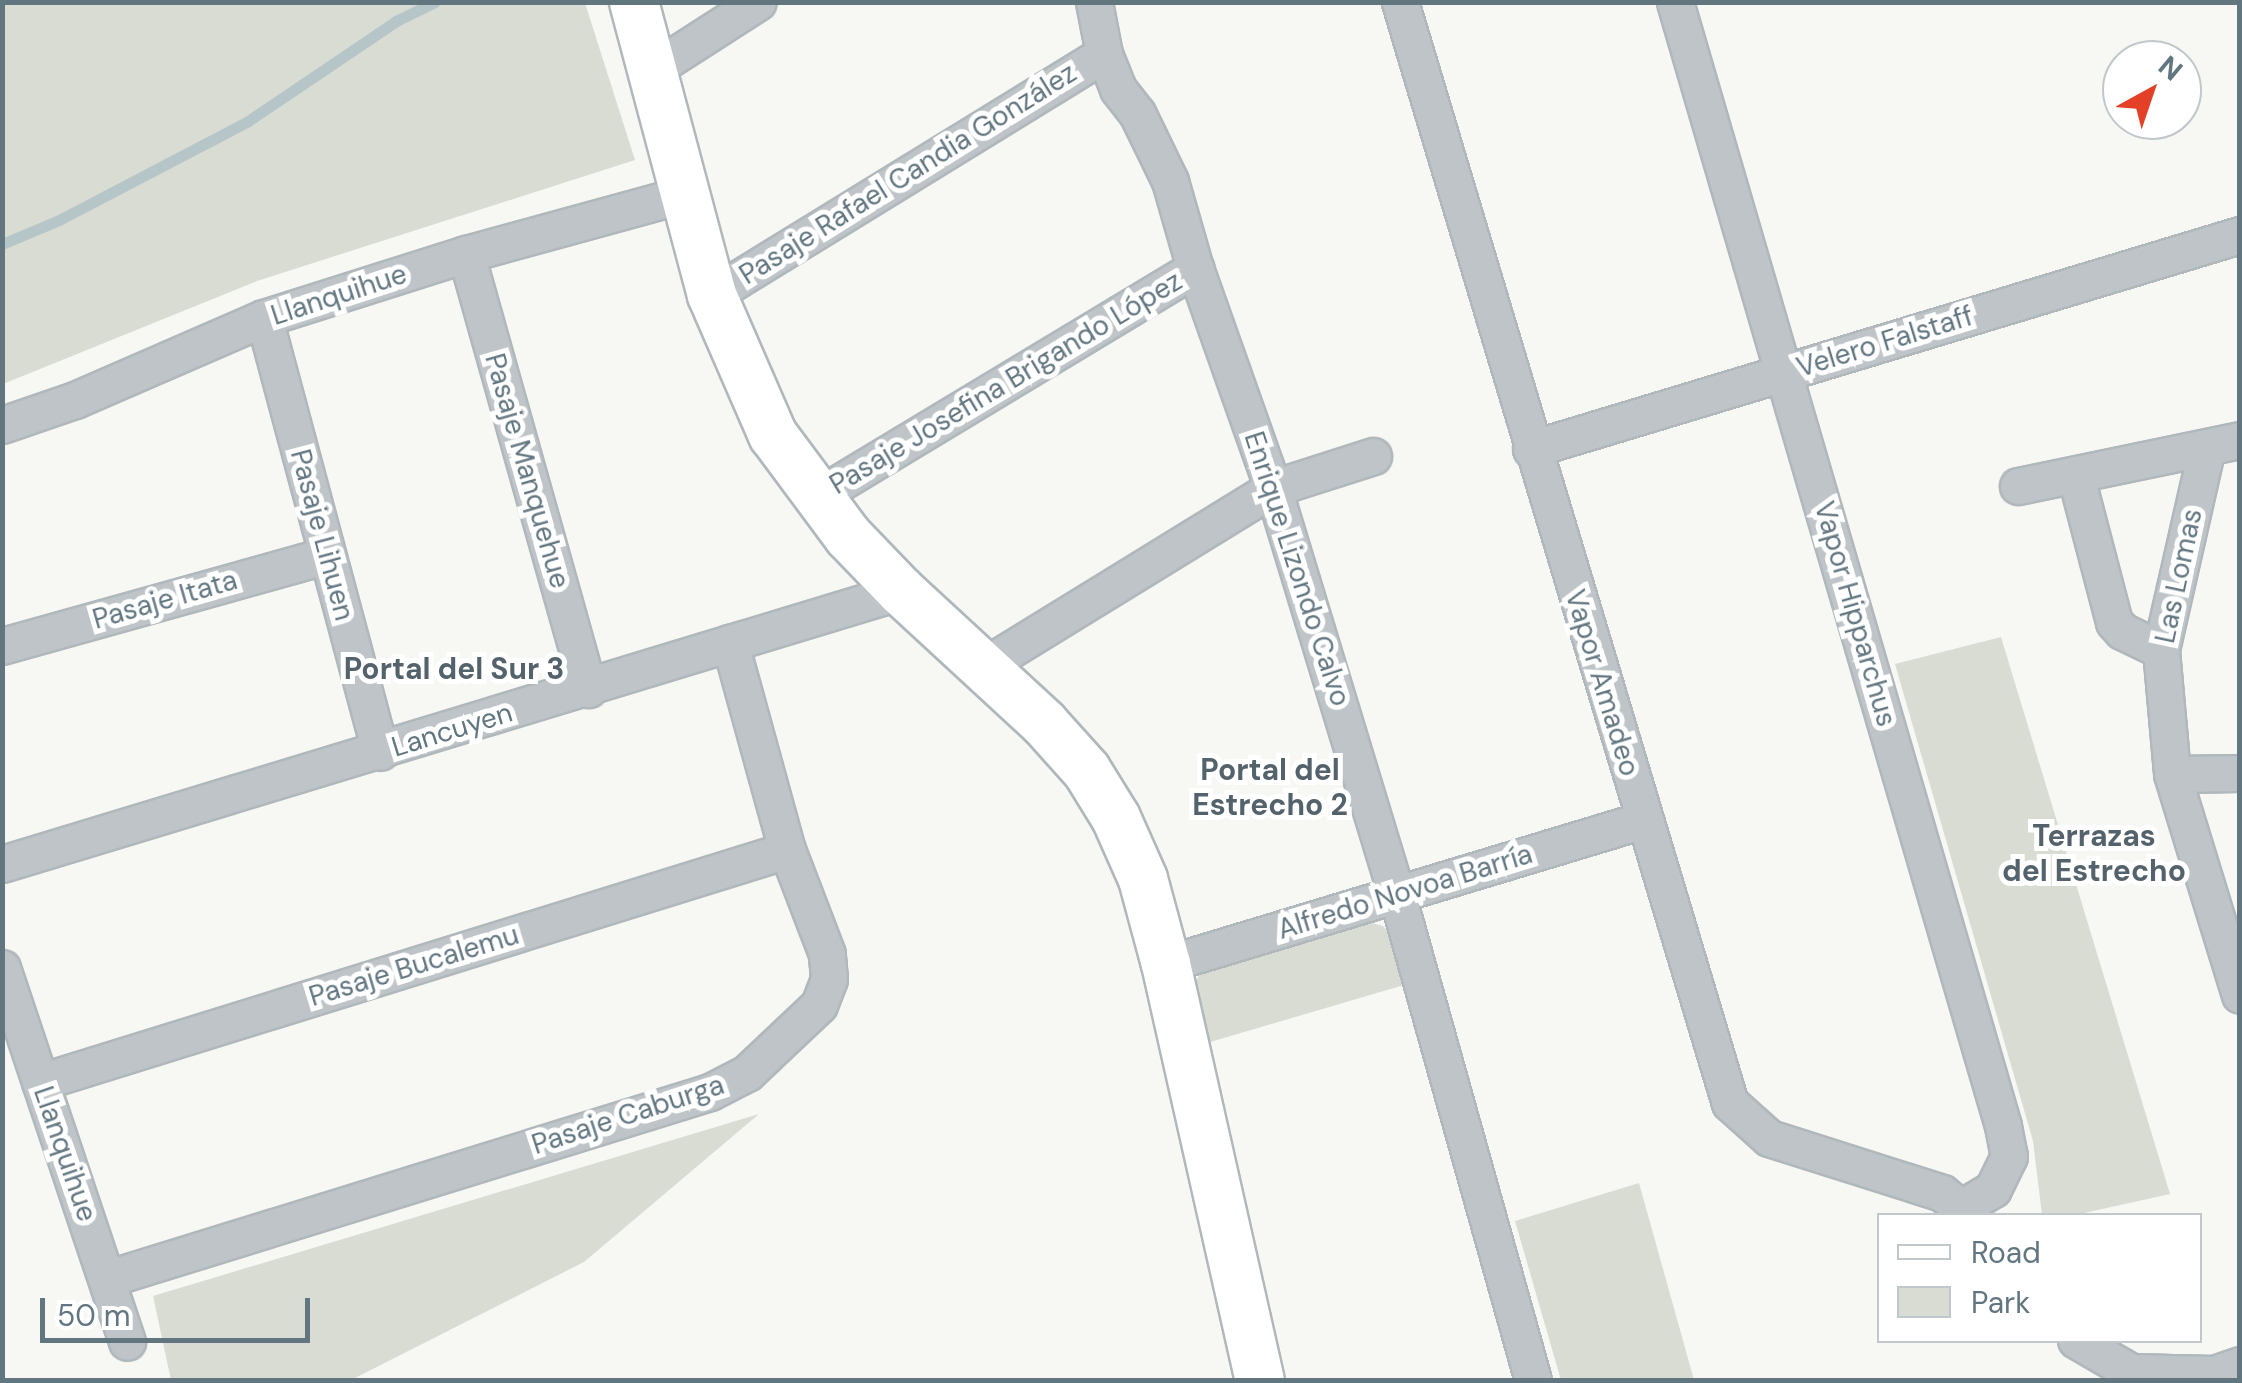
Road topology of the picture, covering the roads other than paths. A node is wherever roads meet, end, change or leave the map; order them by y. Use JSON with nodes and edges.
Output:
{"nodes":[{"id":1,"x":634,"y":2,"type":"edge"},
{"id":2,"x":758,"y":2,"type":"edge"},
{"id":3,"x":1094,"y":2,"type":"edge"},
{"id":4,"x":1400,"y":2,"type":"edge"},
{"id":5,"x":1675,"y":2,"type":"edge"},
{"id":6,"x":1104,"y":54,"type":"junction"},
{"id":7,"x":655,"y":68,"type":"junction"},
{"id":8,"x":686,"y":194,"type":"junction"},
{"id":9,"x":2240,"y":235,"type":"edge"},
{"id":10,"x":466,"y":254,"type":"junction"},
{"id":11,"x":1195,"y":268,"type":"junction"},
{"id":12,"x":712,"y":295,"type":"junction"},
{"id":13,"x":264,"y":318,"type":"junction"},
{"id":14,"x":1786,"y":372,"type":"junction"},
{"id":15,"x":2,"y":425,"type":"edge"},
{"id":16,"x":2224,"y":444,"type":"edge"},
{"id":17,"x":1532,"y":449,"type":"junction"},
{"id":18,"x":1372,"y":456,"type":"dead end"},
{"id":19,"x":2076,"y":477,"type":"junction"},
{"id":20,"x":2018,"y":486,"type":"dead end"},
{"id":21,"x":1273,"y":488,"type":"junction"},
{"id":22,"x":816,"y":497,"type":"junction"},
{"id":23,"x":328,"y":555,"type":"junction"},
{"id":24,"x":901,"y":591,"type":"junction"},
{"id":25,"x":730,"y":643,"type":"junction"},
{"id":26,"x":2,"y":646,"type":"edge"},
{"id":27,"x":2161,"y":650,"type":"junction"},
{"id":28,"x":984,"y":666,"type":"junction"},
{"id":29,"x":588,"y":689,"type":"junction"},
{"id":30,"x":380,"y":752,"type":"junction"},
{"id":31,"x":2240,"y":772,"type":"edge"},
{"id":32,"x":2172,"y":774,"type":"junction"},
{"id":33,"x":1644,"y":820,"type":"junction"},
{"id":34,"x":788,"y":850,"type":"junction"},
{"id":35,"x":2,"y":864,"type":"edge"},
{"id":36,"x":1397,"y":894,"type":"junction"},
{"id":37,"x":1166,"y":964,"type":"junction"},
{"id":38,"x":2,"y":968,"type":"edge"},
{"id":39,"x":2240,"y":995,"type":"edge"},
{"id":40,"x":40,"y":1082,"type":"junction"},
{"id":41,"x":1966,"y":1212,"type":"edge"},
{"id":42,"x":109,"y":1278,"type":"junction"},
{"id":43,"x":126,"y":1342,"type":"dead end"},
{"id":44,"x":2080,"y":1343,"type":"edge"},
{"id":45,"x":2240,"y":1365,"type":"edge"},
{"id":46,"x":2118,"y":1374,"type":"edge"},
{"id":47,"x":1260,"y":1380,"type":"edge"},
{"id":48,"x":1533,"y":1380,"type":"edge"}],
"edges":[{"from":1,"to":7,"type":"street"},
{"from":2,"to":7,"type":"street"},
{"from":3,"to":6,"type":"street","name":"Enrique Lizondo Calvo"},
{"from":4,"to":17,"type":"street","name":"Vapor Amadeo"},
{"from":5,"to":14,"type":"street","name":"Vapor Hipparchus"},
{"from":6,"to":11,"type":"street","name":"Enrique Lizondo Calvo"},
{"from":6,"to":12,"type":"street","name":"Pasaje Rafael Candia González"},
{"from":7,"to":8,"type":"street"},
{"from":8,"to":10,"type":"street","name":"Llanquihue"},
{"from":8,"to":12,"type":"street"},
{"from":9,"to":14,"type":"street","name":"Velero Falstaff"},
{"from":10,"to":13,"type":"street","name":"Llanquihue"},
{"from":10,"to":29,"type":"street","name":"Pasaje Manquehue"},
{"from":11,"to":21,"type":"street","name":"Enrique Lizondo Calvo"},
{"from":11,"to":22,"type":"street","name":"Pasaje Josefina Brigando López"},
{"from":12,"to":22,"type":"street"},
{"from":13,"to":15,"type":"street","name":"Llanquihue"},
{"from":13,"to":23,"type":"street","name":"Pasaje Lihuen"},
{"from":14,"to":17,"type":"street","name":"Velero Falstaff"},
{"from":14,"to":41,"type":"street","name":"Vapor Hipparchus"},
{"from":16,"to":19,"type":"street"},
{"from":16,"to":27,"type":"street","name":"Las Lomas"},
{"from":17,"to":33,"type":"street","name":"Vapor Amadeo"},
{"from":18,"to":21,"type":"street"},
{"from":19,"to":20,"type":"street"},
{"from":19,"to":27,"type":"street"},
{"from":21,"to":28,"type":"street"},
{"from":21,"to":36,"type":"street","name":"Enrique Lizondo Calvo"},
{"from":22,"to":24,"type":"street"},
{"from":23,"to":26,"type":"street","name":"Pasaje Itata"},
{"from":23,"to":30,"type":"street","name":"Pasaje Lihuen"},
{"from":24,"to":25,"type":"street","name":"Lancuyen"},
{"from":24,"to":28,"type":"street"},
{"from":25,"to":29,"type":"street","name":"Lancuyen"},
{"from":25,"to":34,"type":"street","name":"Pasaje Caburga"},
{"from":27,"to":32,"type":"street","name":"Las Lomas"},
{"from":28,"to":37,"type":"street"},
{"from":29,"to":30,"type":"street","name":"Lancuyen"},
{"from":30,"to":35,"type":"street","name":"Lancuyen"},
{"from":31,"to":32,"type":"street"},
{"from":32,"to":39,"type":"street","name":"Las Lomas"},
{"from":33,"to":36,"type":"street","name":"Alfredo Novoa Barría"},
{"from":33,"to":41,"type":"street","name":"Vapor Amadeo"},
{"from":34,"to":40,"type":"street","name":"Pasaje Bucalemu"},
{"from":34,"to":42,"type":"street","name":"Pasaje Caburga"},
{"from":36,"to":37,"type":"street","name":"Alfredo Novoa Barría"},
{"from":36,"to":48,"type":"street","name":"Enrique Lizondo Calvo"},
{"from":37,"to":47,"type":"street"},
{"from":38,"to":40,"type":"street","name":"Llanquihue"},
{"from":40,"to":42,"type":"street","name":"Llanquihue"},
{"from":42,"to":43,"type":"street","name":"Llanquihue"},
{"from":44,"to":46,"type":"street"},
{"from":45,"to":46,"type":"street"}]}
